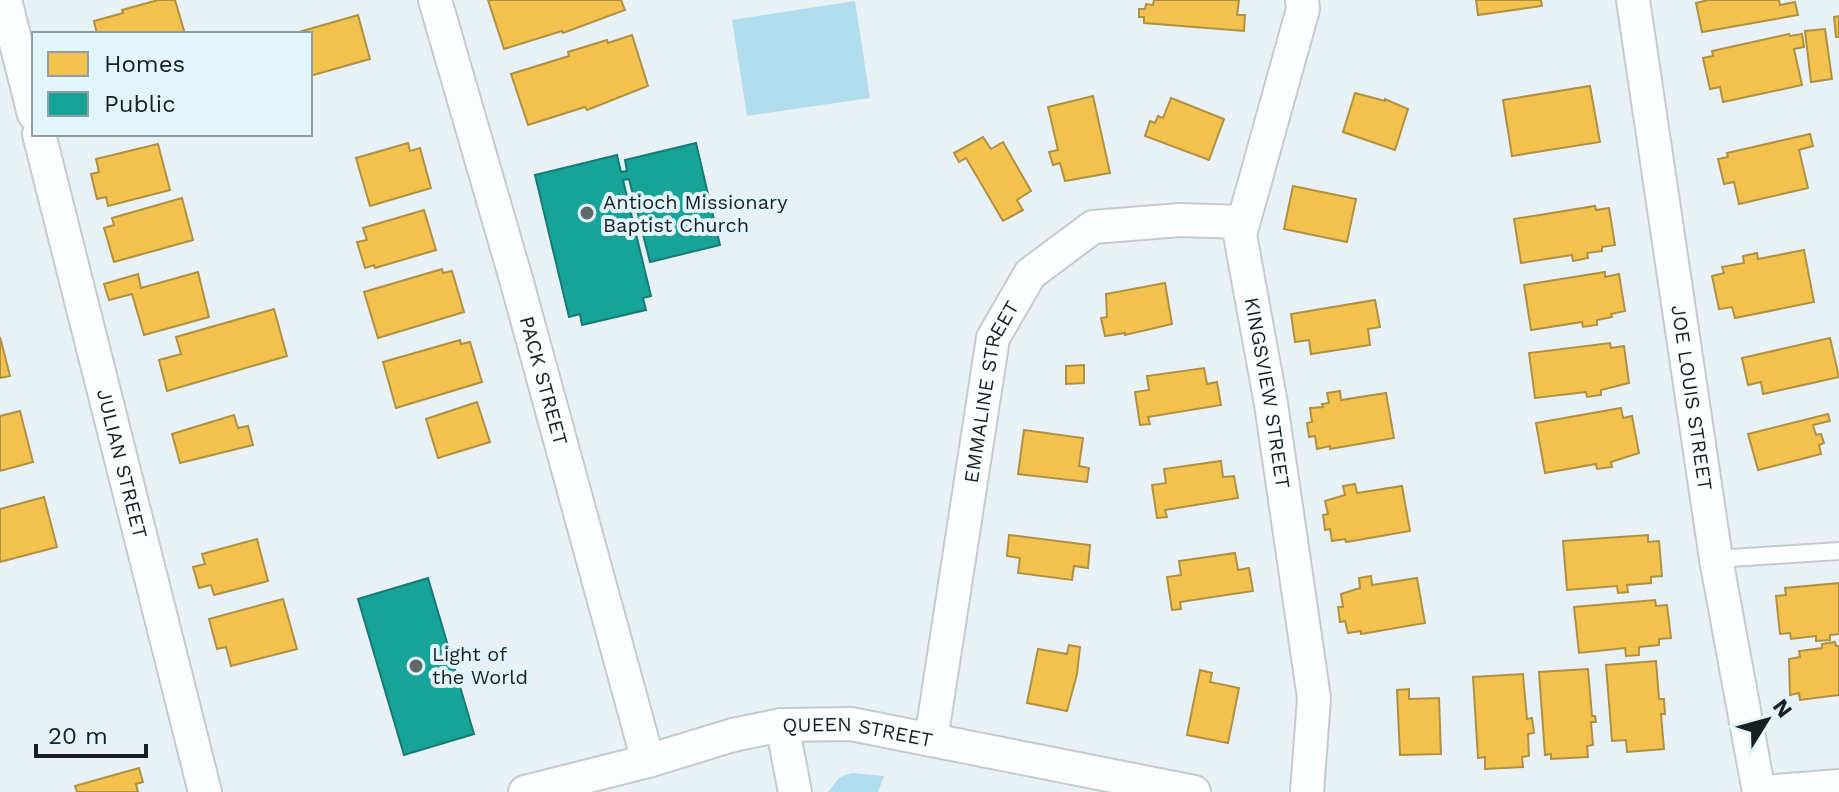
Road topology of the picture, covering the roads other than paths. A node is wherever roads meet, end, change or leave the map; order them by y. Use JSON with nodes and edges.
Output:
{"nodes":[{"id":1,"x":5,"y":0,"type":"edge"},
{"id":2,"x":435,"y":0,"type":"edge"},
{"id":3,"x":1302,"y":0,"type":"edge"},
{"id":4,"x":1633,"y":0,"type":"edge"},
{"id":5,"x":32,"y":106,"type":"edge"},
{"id":6,"x":40,"y":136,"type":"edge"},
{"id":7,"x":1242,"y":222,"type":"junction"},
{"id":8,"x":1839,"y":551,"type":"edge"},
{"id":9,"x":1716,"y":559,"type":"junction"},
{"id":10,"x":782,"y":725,"type":"junction"},
{"id":11,"x":931,"y":740,"type":"junction"},
{"id":12,"x":648,"y":761,"type":"junction"},
{"id":13,"x":1839,"y":786,"type":"edge"},
{"id":14,"x":205,"y":792,"type":"edge"},
{"id":15,"x":525,"y":792,"type":"edge"},
{"id":16,"x":795,"y":792,"type":"edge"},
{"id":17,"x":1194,"y":792,"type":"edge"},
{"id":18,"x":1307,"y":792,"type":"edge"},
{"id":19,"x":1761,"y":792,"type":"edge"}],
"edges":[{"from":1,"to":5,"type":"street"},
{"from":2,"to":12,"type":"street","name":"PACK STREET"},
{"from":3,"to":7,"type":"street","name":"KINGSVIEW STREET"},
{"from":4,"to":9,"type":"street","name":"JOE LOUIS STREET"},
{"from":6,"to":14,"type":"street","name":"JULIAN STREET"},
{"from":7,"to":11,"type":"street","name":"EMMALINE STREET"},
{"from":7,"to":18,"type":"street","name":"KINGSVIEW STREET"},
{"from":8,"to":9,"type":"lane"},
{"from":9,"to":19,"type":"street","name":"JOE LOUIS STREET"},
{"from":10,"to":11,"type":"street","name":"QUEEN STREET"},
{"from":10,"to":12,"type":"street","name":"QUEEN STREET"},
{"from":10,"to":16,"type":"street"},
{"from":11,"to":17,"type":"street","name":"QUEEN STREET"},
{"from":12,"to":15,"type":"street","name":"QUEEN STREET"},
{"from":13,"to":19,"type":"street"}]}
